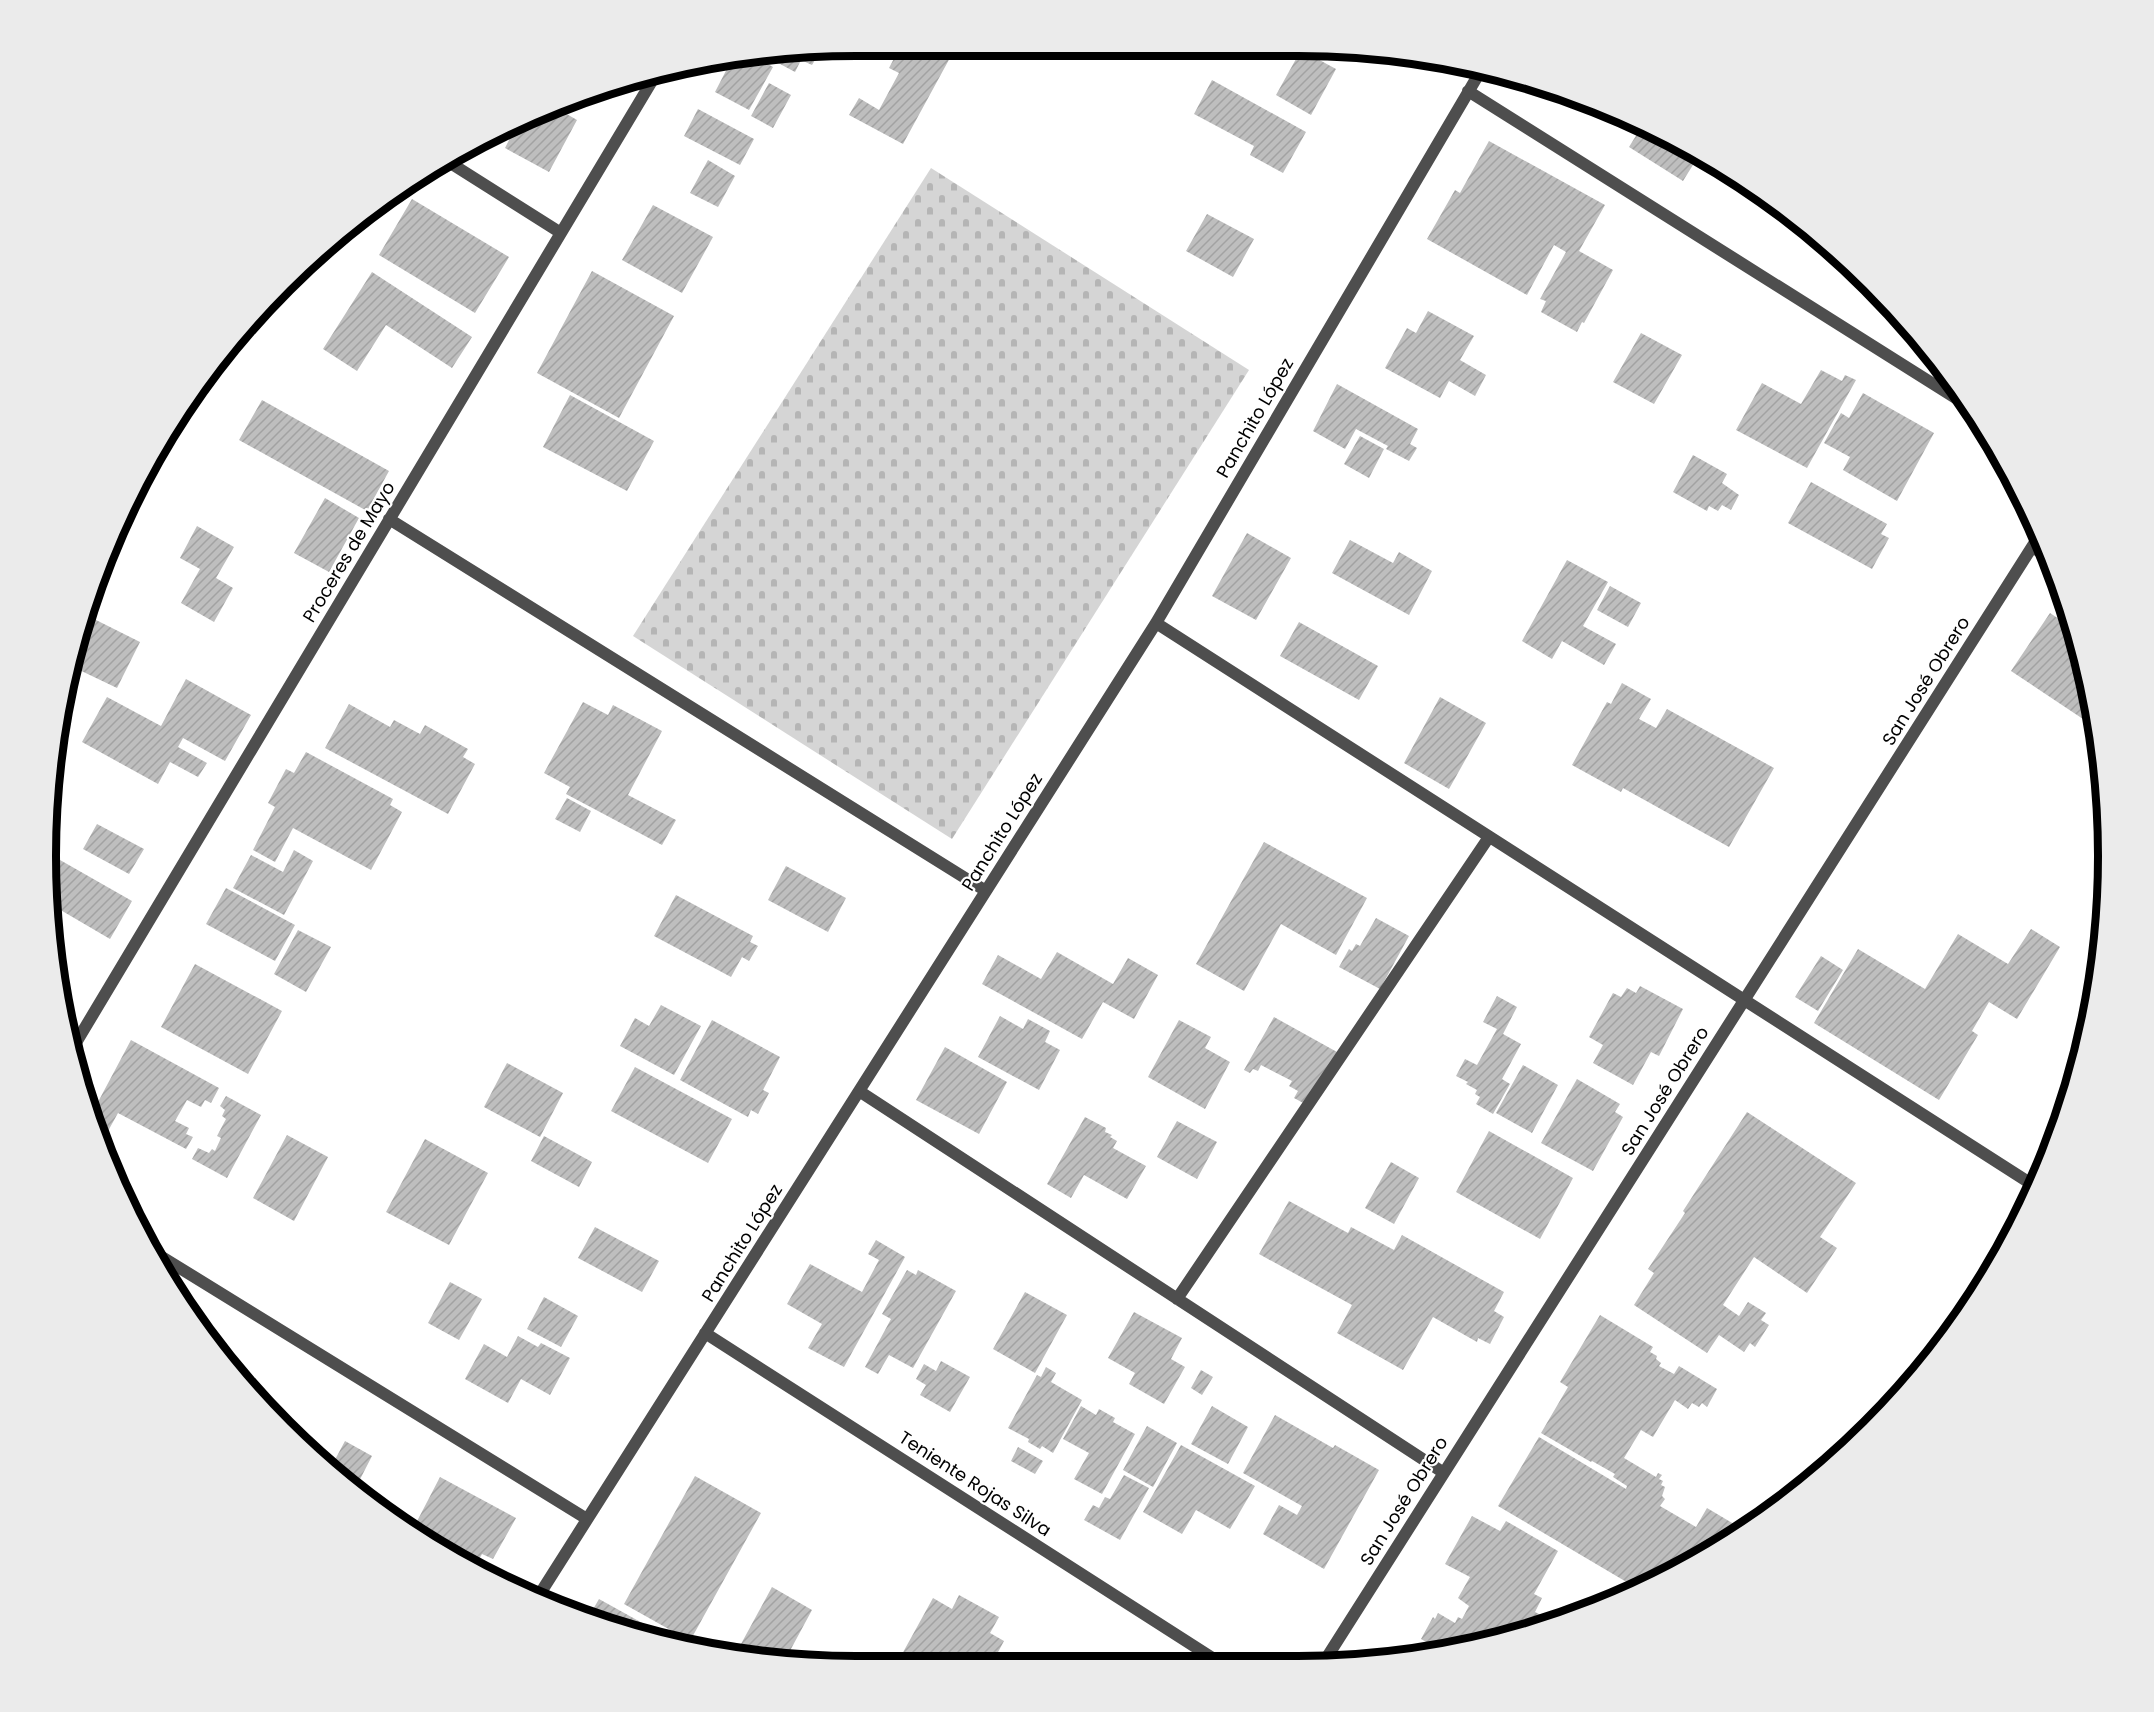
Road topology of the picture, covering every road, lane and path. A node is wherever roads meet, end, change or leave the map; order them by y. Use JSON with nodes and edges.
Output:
{"nodes":[{"id":1,"x":1477,"y":76,"type":"edge"},
{"id":2,"x":651,"y":83,"type":"edge"},
{"id":3,"x":1468,"y":91,"type":"junction"},
{"id":4,"x":453,"y":165,"type":"edge"},
{"id":5,"x":561,"y":233,"type":"junction"},
{"id":6,"x":1953,"y":397,"type":"edge"},
{"id":7,"x":389,"y":519,"type":"junction"},
{"id":8,"x":2035,"y":543,"type":"edge"},
{"id":9,"x":1156,"y":623,"type":"junction"},
{"id":10,"x":1490,"y":837,"type":"junction"},
{"id":11,"x":986,"y":891,"type":"junction"},
{"id":12,"x":1744,"y":1000,"type":"junction"},
{"id":13,"x":78,"y":1040,"type":"edge"},
{"id":14,"x":859,"y":1091,"type":"junction"},
{"id":15,"x":2029,"y":1182,"type":"edge"},
{"id":16,"x":165,"y":1260,"type":"edge"},
{"id":17,"x":1177,"y":1299,"type":"junction"},
{"id":18,"x":705,"y":1333,"type":"junction"},
{"id":19,"x":1443,"y":1473,"type":"junction"},
{"id":20,"x":587,"y":1519,"type":"junction"},
{"id":21,"x":541,"y":1592,"type":"edge"},
{"id":22,"x":1328,"y":1655,"type":"edge"},
{"id":23,"x":1209,"y":1656,"type":"edge"}],
"edges":[{"from":1,"to":3,"type":"street","name":"Panchito López"},
{"from":2,"to":5,"type":"street","name":"Proceres de Mayo"},
{"from":3,"to":6,"type":"street"},
{"from":3,"to":9,"type":"street","name":"Panchito López"},
{"from":4,"to":5,"type":"street"},
{"from":5,"to":7,"type":"street","name":"Proceres de Mayo"},
{"from":7,"to":11,"type":"street"},
{"from":7,"to":13,"type":"street","name":"Proceres de Mayo"},
{"from":8,"to":12,"type":"street","name":"San José Obrero"},
{"from":9,"to":10,"type":"street"},
{"from":9,"to":11,"type":"street","name":"Panchito López"},
{"from":10,"to":12,"type":"street"},
{"from":10,"to":17,"type":"street"},
{"from":11,"to":14,"type":"street","name":"Panchito López"},
{"from":12,"to":15,"type":"street"},
{"from":12,"to":19,"type":"street","name":"San José Obrero"},
{"from":14,"to":17,"type":"street"},
{"from":14,"to":18,"type":"street","name":"Panchito López"},
{"from":16,"to":20,"type":"street"},
{"from":17,"to":19,"type":"street"},
{"from":18,"to":20,"type":"street","name":"Panchito López"},
{"from":18,"to":23,"type":"street","name":"Teniente Rojas Silva"},
{"from":19,"to":22,"type":"street","name":"San José Obrero"},
{"from":20,"to":21,"type":"street","name":"Panchito López"}]}
